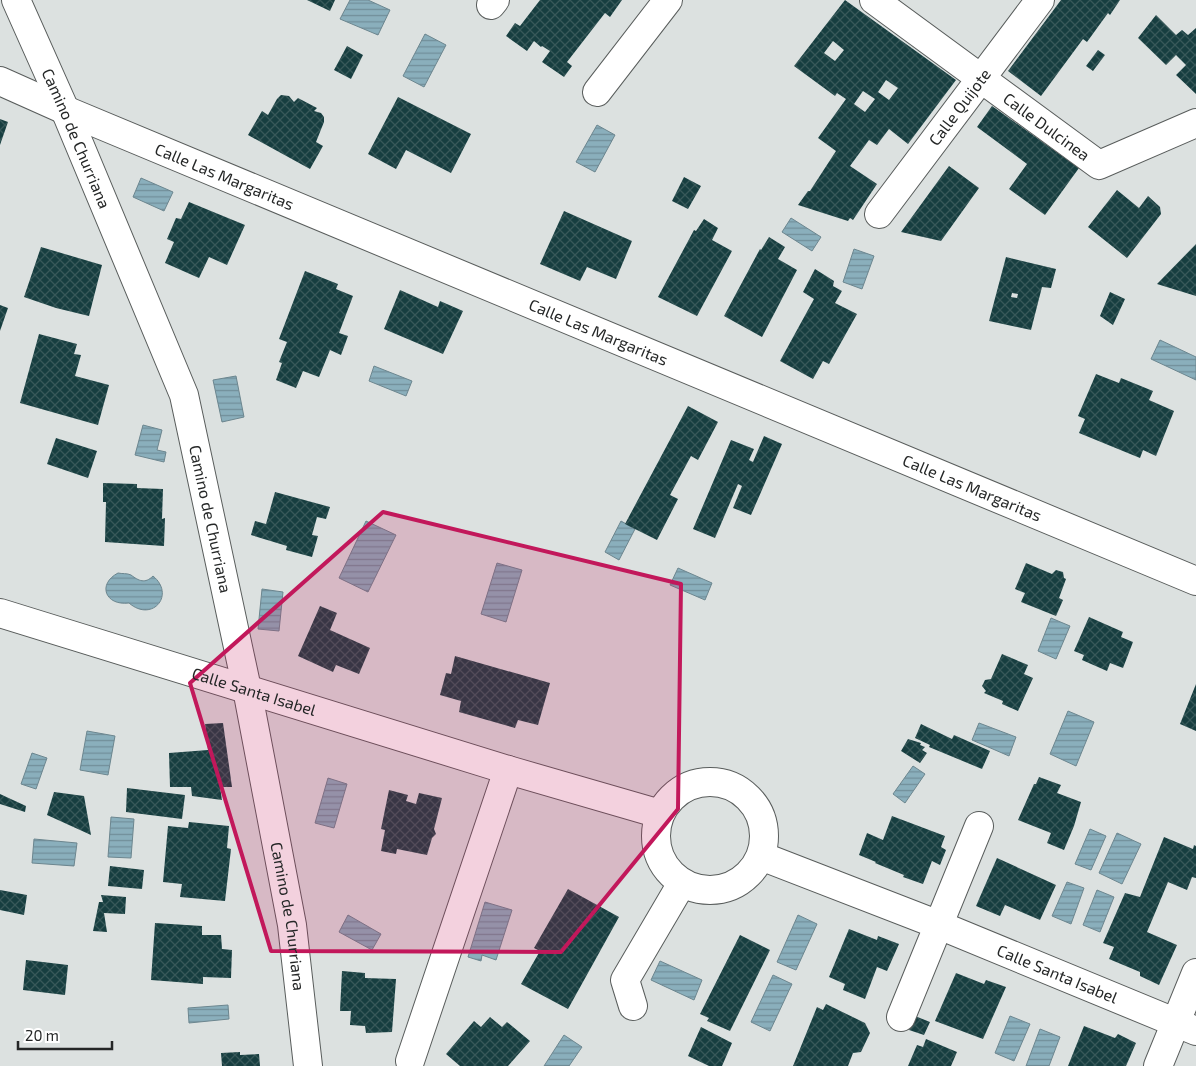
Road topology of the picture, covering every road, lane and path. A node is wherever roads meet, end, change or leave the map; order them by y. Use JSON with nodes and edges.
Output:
{"nodes":[{"id":1,"x":16,"y":0,"type":"edge"},
{"id":2,"x":668,"y":0,"type":"edge"},
{"id":3,"x":874,"y":0,"type":"edge"},
{"id":4,"x":1040,"y":0,"type":"edge"},
{"id":5,"x":982,"y":78,"type":"junction"},
{"id":6,"x":0,"y":81,"type":"edge"},
{"id":7,"x":598,"y":92,"type":"dead end"},
{"id":8,"x":65,"y":110,"type":"junction"},
{"id":9,"x":1196,"y":123,"type":"edge"},
{"id":10,"x":879,"y":214,"type":"dead end"},
{"id":11,"x":1196,"y":581,"type":"edge"},
{"id":12,"x":0,"y":613,"type":"edge"},
{"id":13,"x":247,"y":689,"type":"junction"},
{"id":14,"x":508,"y":770,"type":"junction"},
{"id":15,"x":660,"y":814,"type":"junction"},
{"id":16,"x":980,"y":826,"type":"dead end"},
{"id":17,"x":761,"y":856,"type":"junction"},
{"id":18,"x":682,"y":883,"type":"junction"},
{"id":19,"x":939,"y":925,"type":"junction"},
{"id":20,"x":1196,"y":972,"type":"edge"},
{"id":21,"x":633,"y":1006,"type":"dead end"},
{"id":22,"x":901,"y":1017,"type":"dead end"},
{"id":23,"x":1186,"y":1027,"type":"edge"},
{"id":24,"x":410,"y":1062,"type":"dead end"},
{"id":25,"x":308,"y":1066,"type":"edge"},
{"id":26,"x":1158,"y":1066,"type":"edge"}],
"edges":[{"from":1,"to":8,"type":"street","name":"Camino de Churriana"},
{"from":2,"to":7,"type":"street"},
{"from":3,"to":5,"type":"street"},
{"from":4,"to":5,"type":"street","name":"Calle Quijote"},
{"from":5,"to":9,"type":"street","name":"Calle Dulcinea"},
{"from":5,"to":10,"type":"street","name":"Calle Quijote"},
{"from":6,"to":8,"type":"street","name":"Calle Las Margaritas"},
{"from":8,"to":11,"type":"street","name":"Calle Las Margaritas"},
{"from":8,"to":13,"type":"street","name":"Camino de Churriana"},
{"from":12,"to":13,"type":"street","name":"Calle Santa Isabel"},
{"from":13,"to":14,"type":"street","name":"Calle Santa Isabel"},
{"from":13,"to":25,"type":"street","name":"Camino de Churriana"},
{"from":14,"to":15,"type":"street","name":"Calle Santa Isabel"},
{"from":14,"to":24,"type":"street"},
{"from":15,"to":17,"type":"street"},
{"from":15,"to":18,"type":"street"},
{"from":16,"to":19,"type":"street"},
{"from":17,"to":18,"type":"street"},
{"from":17,"to":19,"type":"street","name":"Calle Santa Isabel"},
{"from":18,"to":21,"type":"street"},
{"from":19,"to":22,"type":"street"},
{"from":19,"to":23,"type":"street","name":"Calle Santa Isabel"},
{"from":20,"to":23,"type":"street"},
{"from":23,"to":26,"type":"street"}]}
